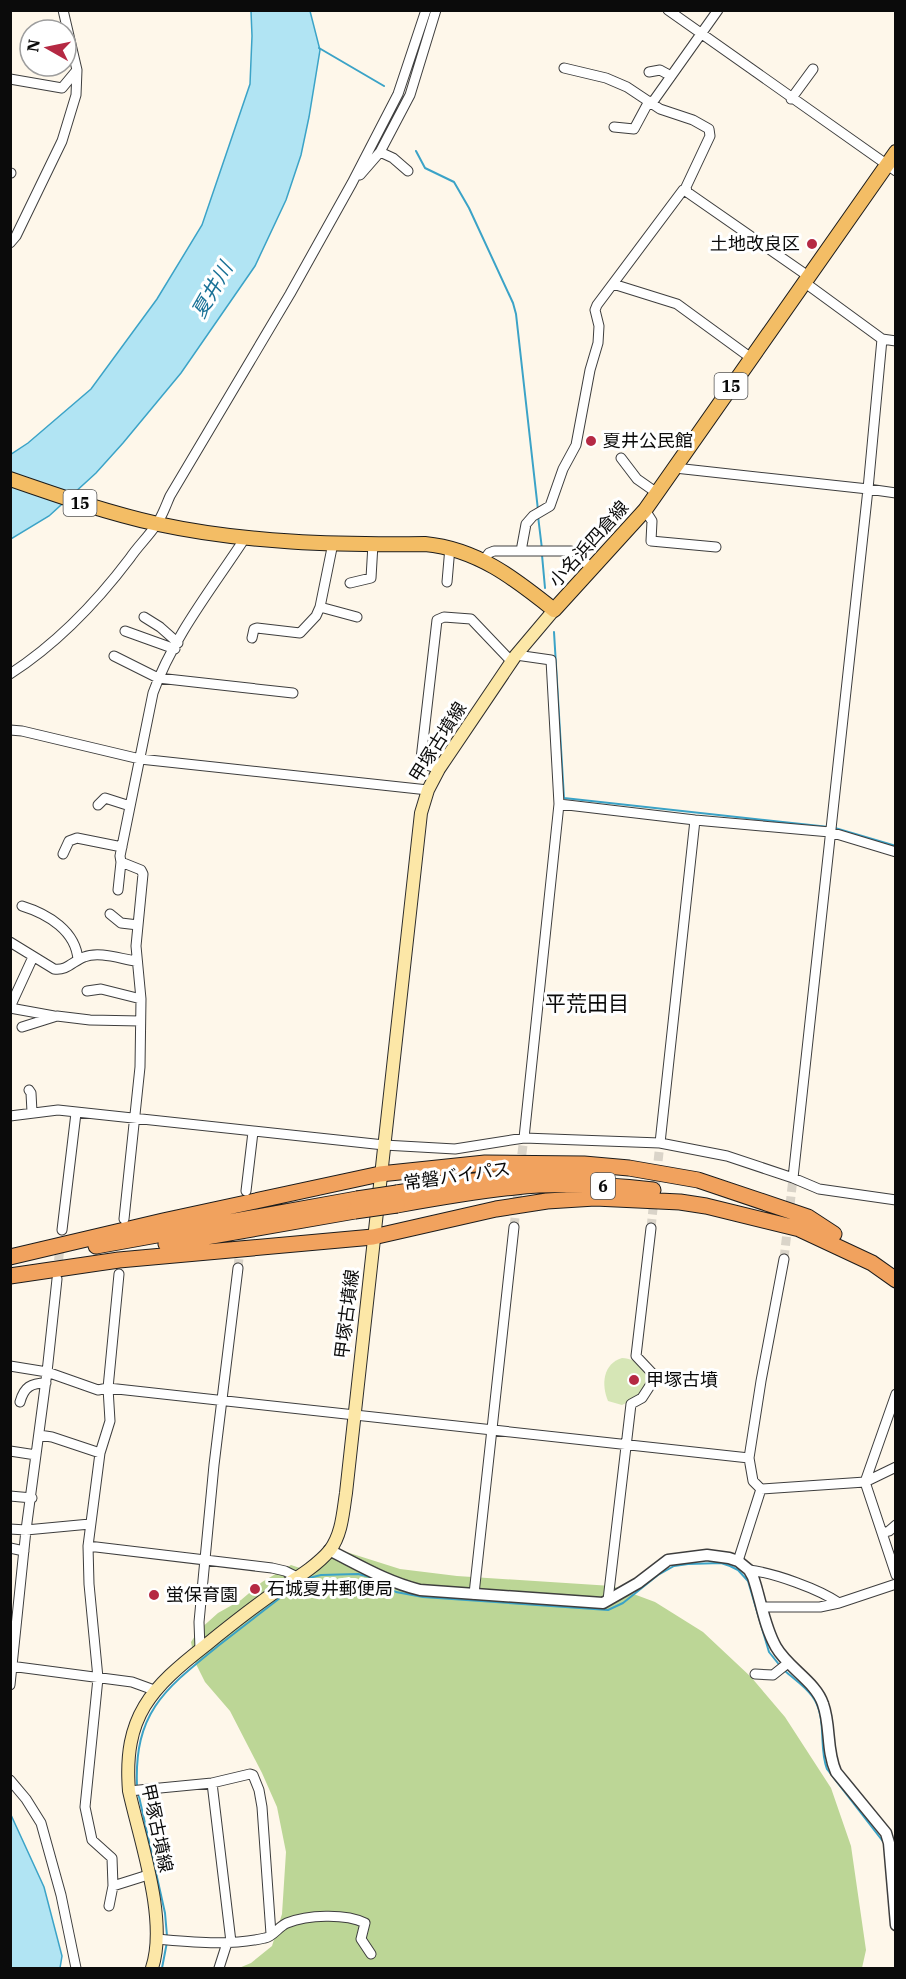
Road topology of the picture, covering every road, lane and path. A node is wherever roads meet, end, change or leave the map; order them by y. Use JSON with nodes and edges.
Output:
{"nodes":[{"id":1,"x":426,"y":10,"type":"edge"},
{"id":2,"x":436,"y":10,"type":"edge"},
{"id":3,"x":668,"y":10,"type":"edge"},
{"id":4,"x":718,"y":10,"type":"edge"},
{"id":5,"x":702,"y":33,"type":"junction"},
{"id":6,"x":564,"y":68,"type":"dead end"},
{"id":7,"x":813,"y":69,"type":"dead end"},
{"id":8,"x":649,"y":72,"type":"dead end"},
{"id":9,"x":671,"y":76,"type":"junction"},
{"id":10,"x":70,"y":78,"type":"edge"},
{"id":11,"x":76,"y":78,"type":"edge"},
{"id":12,"x":10,"y":79,"type":"edge"},
{"id":13,"x":791,"y":99,"type":"junction"},
{"id":14,"x":650,"y":102,"type":"junction"},
{"id":15,"x":614,"y":127,"type":"dead end"},
{"id":16,"x":380,"y":152,"type":"junction"},
{"id":17,"x":896,"y":152,"type":"edge"},
{"id":18,"x":891,"y":168,"type":"edge"},
{"id":19,"x":408,"y":171,"type":"dead end"},
{"id":20,"x":352,"y":183,"type":"junction"},
{"id":21,"x":686,"y":189,"type":"junction"},
{"id":22,"x":10,"y":243,"type":"edge"},
{"id":23,"x":806,"y":279,"type":"junction"},
{"id":24,"x":613,"y":284,"type":"junction"},
{"id":25,"x":882,"y":339,"type":"junction"},
{"id":26,"x":896,"y":341,"type":"edge"},
{"id":27,"x":751,"y":358,"type":"junction"},
{"id":28,"x":621,"y":458,"type":"dead end"},
{"id":29,"x":675,"y":468,"type":"junction"},
{"id":30,"x":10,"y":478,"type":"edge"},
{"id":31,"x":868,"y":489,"type":"junction"},
{"id":32,"x":896,"y":492,"type":"edge"},
{"id":33,"x":657,"y":493,"type":"junction"},
{"id":34,"x":645,"y":510,"type":"junction"},
{"id":35,"x":154,"y":524,"type":"junction"},
{"id":36,"x":245,"y":538,"type":"junction"},
{"id":37,"x":333,"y":543,"type":"junction"},
{"id":38,"x":373,"y":544,"type":"junction"},
{"id":39,"x":450,"y":547,"type":"junction"},
{"id":40,"x":716,"y":547,"type":"dead end"},
{"id":41,"x":521,"y":551,"type":"junction"},
{"id":42,"x":483,"y":561,"type":"junction"},
{"id":43,"x":592,"y":569,"type":"junction"},
{"id":44,"x":447,"y":582,"type":"dead end"},
{"id":45,"x":350,"y":583,"type":"dead end"},
{"id":46,"x":320,"y":607,"type":"junction"},
{"id":47,"x":554,"y":610,"type":"junction"},
{"id":48,"x":144,"y":617,"type":"dead end"},
{"id":49,"x":357,"y":617,"type":"dead end"},
{"id":50,"x":125,"y":631,"type":"dead end"},
{"id":51,"x":252,"y":638,"type":"dead end"},
{"id":52,"x":176,"y":646,"type":"junction"},
{"id":53,"x":114,"y":656,"type":"dead end"},
{"id":54,"x":514,"y":658,"type":"junction"},
{"id":55,"x":10,"y":674,"type":"edge"},
{"id":56,"x":158,"y":678,"type":"junction"},
{"id":57,"x":293,"y":693,"type":"dead end"},
{"id":58,"x":10,"y":730,"type":"edge"},
{"id":59,"x":140,"y":759,"type":"junction"},
{"id":60,"x":439,"y":769,"type":"junction"},
{"id":61,"x":428,"y":790,"type":"junction"},
{"id":62,"x":560,"y":804,"type":"junction"},
{"id":63,"x":98,"y":805,"type":"dead end"},
{"id":64,"x":130,"y":806,"type":"junction"},
{"id":65,"x":695,"y":820,"type":"junction"},
{"id":66,"x":831,"y":829,"type":"junction"},
{"id":67,"x":122,"y":847,"type":"junction"},
{"id":68,"x":896,"y":852,"type":"edge"},
{"id":69,"x":63,"y":854,"type":"dead end"},
{"id":70,"x":121,"y":862,"type":"junction"},
{"id":71,"x":118,"y":890,"type":"dead end"},
{"id":72,"x":22,"y":906,"type":"dead end"},
{"id":73,"x":110,"y":914,"type":"dead end"},
{"id":74,"x":138,"y":925,"type":"junction"},
{"id":75,"x":10,"y":942,"type":"edge"},
{"id":76,"x":33,"y":957,"type":"junction"},
{"id":77,"x":78,"y":960,"type":"junction"},
{"id":78,"x":136,"y":961,"type":"junction"},
{"id":79,"x":87,"y":991,"type":"dead end"},
{"id":80,"x":141,"y":999,"type":"junction"},
{"id":81,"x":10,"y":1007,"type":"edge"},
{"id":82,"x":57,"y":1016,"type":"junction"},
{"id":83,"x":140,"y":1021,"type":"junction"},
{"id":84,"x":22,"y":1027,"type":"dead end"},
{"id":85,"x":29,"y":1090,"type":"dead end"},
{"id":86,"x":32,"y":1112,"type":"junction"},
{"id":87,"x":76,"y":1113,"type":"junction"},
{"id":88,"x":10,"y":1116,"type":"edge"},
{"id":89,"x":136,"y":1119,"type":"junction"},
{"id":90,"x":253,"y":1132,"type":"junction"},
{"id":91,"x":524,"y":1138,"type":"junction"},
{"id":92,"x":660,"y":1143,"type":"junction"},
{"id":93,"x":384,"y":1145,"type":"junction"},
{"id":94,"x":380,"y":1174,"type":"junction"},
{"id":95,"x":793,"y":1178,"type":"junction"},
{"id":96,"x":246,"y":1191,"type":"dead end"},
{"id":97,"x":397,"y":1199,"type":"junction"},
{"id":98,"x":896,"y":1200,"type":"edge"},
{"id":99,"x":356,"y":1205,"type":"junction"},
{"id":100,"x":124,"y":1219,"type":"dead end"},
{"id":101,"x":514,"y":1227,"type":"tunnel mouth"},
{"id":102,"x":651,"y":1228,"type":"tunnel mouth"},
{"id":103,"x":62,"y":1230,"type":"tunnel mouth"},
{"id":104,"x":804,"y":1230,"type":"junction"},
{"id":105,"x":834,"y":1234,"type":"junction"},
{"id":106,"x":373,"y":1237,"type":"junction"},
{"id":107,"x":10,"y":1259,"type":"edge"},
{"id":108,"x":784,"y":1259,"type":"tunnel mouth"},
{"id":109,"x":238,"y":1268,"type":"tunnel mouth"},
{"id":110,"x":896,"y":1268,"type":"edge"},
{"id":111,"x":10,"y":1269,"type":"edge"},
{"id":112,"x":119,"y":1274,"type":"dead end"},
{"id":113,"x":10,"y":1276,"type":"edge"},
{"id":114,"x":57,"y":1279,"type":"tunnel mouth"},
{"id":115,"x":896,"y":1280,"type":"edge"},
{"id":116,"x":10,"y":1366,"type":"edge"},
{"id":117,"x":47,"y":1372,"type":"junction"},
{"id":118,"x":46,"y":1383,"type":"junction"},
{"id":119,"x":108,"y":1388,"type":"junction"},
{"id":120,"x":896,"y":1394,"type":"edge"},
{"id":121,"x":223,"y":1400,"type":"junction"},
{"id":122,"x":20,"y":1402,"type":"dead end"},
{"id":123,"x":353,"y":1413,"type":"junction"},
{"id":124,"x":491,"y":1430,"type":"junction"},
{"id":125,"x":39,"y":1435,"type":"junction"},
{"id":126,"x":626,"y":1444,"type":"junction"},
{"id":127,"x":10,"y":1451,"type":"edge"},
{"id":128,"x":100,"y":1453,"type":"junction"},
{"id":129,"x":36,"y":1455,"type":"junction"},
{"id":130,"x":749,"y":1458,"type":"junction"},
{"id":131,"x":896,"y":1467,"type":"edge"},
{"id":132,"x":865,"y":1482,"type":"junction"},
{"id":133,"x":761,"y":1489,"type":"junction"},
{"id":134,"x":10,"y":1496,"type":"edge"},
{"id":135,"x":32,"y":1498,"type":"junction"},
{"id":136,"x":90,"y":1524,"type":"junction"},
{"id":137,"x":896,"y":1525,"type":"edge"},
{"id":138,"x":10,"y":1529,"type":"edge"},
{"id":139,"x":26,"y":1530,"type":"junction"},
{"id":140,"x":882,"y":1533,"type":"junction"},
{"id":141,"x":88,"y":1546,"type":"junction"},
{"id":142,"x":10,"y":1548,"type":"edge"},
{"id":143,"x":329,"y":1550,"type":"junction"},
{"id":144,"x":24,"y":1551,"type":"junction"},
{"id":145,"x":205,"y":1560,"type":"junction"},
{"id":146,"x":738,"y":1561,"type":"junction"},
{"id":147,"x":749,"y":1570,"type":"junction"},
{"id":148,"x":896,"y":1575,"type":"edge"},
{"id":149,"x":297,"y":1577,"type":"junction"},
{"id":150,"x":896,"y":1584,"type":"edge"},
{"id":151,"x":474,"y":1594,"type":"junction"},
{"id":152,"x":608,"y":1600,"type":"junction"},
{"id":153,"x":839,"y":1603,"type":"junction"},
{"id":154,"x":762,"y":1607,"type":"junction"},
{"id":155,"x":200,"y":1649,"type":"junction"},
{"id":156,"x":12,"y":1666,"type":"edge"},
{"id":157,"x":784,"y":1666,"type":"junction"},
{"id":158,"x":755,"y":1674,"type":"dead end"},
{"id":159,"x":98,"y":1678,"type":"junction"},
{"id":160,"x":10,"y":1685,"type":"edge"},
{"id":161,"x":154,"y":1690,"type":"junction"},
{"id":162,"x":10,"y":1780,"type":"edge"},
{"id":163,"x":212,"y":1783,"type":"junction"},
{"id":164,"x":135,"y":1790,"type":"junction"},
{"id":165,"x":890,"y":1844,"type":"edge"},
{"id":166,"x":148,"y":1875,"type":"junction"},
{"id":167,"x":113,"y":1886,"type":"junction"},
{"id":168,"x":109,"y":1906,"type":"dead end"},
{"id":169,"x":896,"y":1925,"type":"edge"},
{"id":170,"x":271,"y":1934,"type":"junction"},
{"id":171,"x":164,"y":1940,"type":"junction"},
{"id":172,"x":229,"y":1942,"type":"junction"},
{"id":173,"x":371,"y":1954,"type":"dead end"},
{"id":174,"x":75,"y":1968,"type":"edge"},
{"id":175,"x":152,"y":1968,"type":"edge"},
{"id":176,"x":219,"y":1968,"type":"edge"}],
"edges":[{"from":1,"to":20,"type":"street"},
{"from":2,"to":16,"type":"street"},
{"from":3,"to":5,"type":"street"},
{"from":4,"to":5,"type":"street"},
{"from":5,"to":9,"type":"street"},
{"from":5,"to":13,"type":"street"},
{"from":6,"to":14,"type":"street"},
{"from":7,"to":13,"type":"street"},
{"from":8,"to":9,"type":"street"},
{"from":9,"to":14,"type":"street"},
{"from":10,"to":12,"type":"street"},
{"from":11,"to":22,"type":"street"},
{"from":13,"to":18,"type":"street"},
{"from":14,"to":15,"type":"street"},
{"from":14,"to":21,"type":"street"},
{"from":16,"to":19,"type":"street"},
{"from":16,"to":20,"type":"street"},
{"from":17,"to":18,"type":"main road","name":"小名浜四倉線","number":"15"},
{"from":18,"to":23,"type":"main road","name":"小名浜四倉線","number":"15"},
{"from":20,"to":35,"type":"street"},
{"from":21,"to":23,"type":"street"},
{"from":21,"to":24,"type":"street"},
{"from":23,"to":25,"type":"street"},
{"from":23,"to":27,"type":"main road","name":"小名浜四倉線","number":"15"},
{"from":24,"to":27,"type":"street"},
{"from":24,"to":41,"type":"street"},
{"from":25,"to":26,"type":"street"},
{"from":25,"to":31,"type":"street"},
{"from":27,"to":29,"type":"main road","name":"小名浜四倉線","number":"15"},
{"from":28,"to":33,"type":"street"},
{"from":29,"to":31,"type":"street"},
{"from":29,"to":33,"type":"main road","name":"小名浜四倉線","number":"15"},
{"from":30,"to":35,"type":"main road","name":"小名浜四倉線","number":"15"},
{"from":31,"to":32,"type":"street"},
{"from":31,"to":66,"type":"street"},
{"from":33,"to":34,"type":"main road","name":"小名浜四倉線","number":"15"},
{"from":34,"to":40,"type":"street"},
{"from":34,"to":43,"type":"main road","name":"小名浜四倉線","number":"15"},
{"from":35,"to":36,"type":"main road","name":"小名浜四倉線","number":"15"},
{"from":35,"to":55,"type":"street"},
{"from":36,"to":37,"type":"main road","name":"小名浜四倉線","number":"15"},
{"from":36,"to":52,"type":"street"},
{"from":37,"to":38,"type":"main road","name":"小名浜四倉線","number":"15"},
{"from":37,"to":46,"type":"street"},
{"from":38,"to":39,"type":"main road","name":"小名浜四倉線","number":"15"},
{"from":38,"to":45,"type":"street"},
{"from":39,"to":42,"type":"main road","name":"小名浜四倉線","number":"15"},
{"from":39,"to":44,"type":"street"},
{"from":41,"to":42,"type":"street"},
{"from":41,"to":43,"type":"street"},
{"from":42,"to":47,"type":"main road","name":"小名浜四倉線","number":"15"},
{"from":43,"to":47,"type":"main road","name":"小名浜四倉線","number":"15"},
{"from":46,"to":49,"type":"street"},
{"from":46,"to":51,"type":"street"},
{"from":47,"to":54,"type":"main road","name":"甲塚古墳線"},
{"from":48,"to":52,"type":"street"},
{"from":50,"to":52,"type":"street"},
{"from":52,"to":56,"type":"street"},
{"from":53,"to":56,"type":"street"},
{"from":54,"to":60,"type":"main road","name":"甲塚古墳線"},
{"from":54,"to":60,"type":"street"},
{"from":54,"to":62,"type":"street"},
{"from":56,"to":57,"type":"street"},
{"from":56,"to":59,"type":"street"},
{"from":58,"to":59,"type":"street"},
{"from":59,"to":61,"type":"street"},
{"from":59,"to":64,"type":"street"},
{"from":60,"to":61,"type":"main road","name":"甲塚古墳線"},
{"from":61,"to":93,"type":"main road","name":"甲塚古墳線"},
{"from":62,"to":65,"type":"street"},
{"from":62,"to":91,"type":"street"},
{"from":63,"to":64,"type":"street"},
{"from":64,"to":67,"type":"street"},
{"from":65,"to":66,"type":"street"},
{"from":65,"to":92,"type":"street"},
{"from":66,"to":68,"type":"street"},
{"from":66,"to":95,"type":"street"},
{"from":67,"to":69,"type":"street"},
{"from":67,"to":70,"type":"street"},
{"from":70,"to":71,"type":"street"},
{"from":70,"to":74,"type":"street"},
{"from":72,"to":77,"type":"street"},
{"from":73,"to":74,"type":"street"},
{"from":74,"to":78,"type":"street"},
{"from":75,"to":76,"type":"street"},
{"from":76,"to":77,"type":"street"},
{"from":76,"to":81,"type":"street"},
{"from":77,"to":78,"type":"street"},
{"from":78,"to":80,"type":"street"},
{"from":79,"to":80,"type":"street"},
{"from":80,"to":83,"type":"street"},
{"from":81,"to":82,"type":"street"},
{"from":82,"to":83,"type":"street"},
{"from":82,"to":84,"type":"street"},
{"from":83,"to":89,"type":"street"},
{"from":85,"to":86,"type":"street"},
{"from":86,"to":87,"type":"street"},
{"from":86,"to":88,"type":"street"},
{"from":87,"to":89,"type":"street"},
{"from":87,"to":103,"type":"street"},
{"from":89,"to":90,"type":"street"},
{"from":89,"to":100,"type":"street"},
{"from":90,"to":93,"type":"street"},
{"from":90,"to":96,"type":"street"},
{"from":91,"to":92,"type":"street"},
{"from":91,"to":93,"type":"street"},
{"from":92,"to":95,"type":"street"},
{"from":93,"to":94,"type":"main road","name":"甲塚古墳線"},
{"from":94,"to":105,"type":"highway"},
{"from":94,"to":106,"type":"main road","name":"甲塚古墳線"},
{"from":94,"to":107,"type":"highway"},
{"from":95,"to":98,"type":"street"},
{"from":97,"to":99,"type":"highway","name":"常磐バイパス","number":"6","bridge":true},
{"from":97,"to":104,"type":"highway","name":"常磐バイパス","number":"6"},
{"from":97,"to":105,"type":"highway","name":"常磐バイパス","number":"6"},
{"from":99,"to":107,"type":"highway","name":"常磐バイパス","number":"6"},
{"from":99,"to":111,"type":"highway","name":"常磐バイパス","number":"6"},
{"from":101,"to":124,"type":"street"},
{"from":102,"to":126,"type":"street"},
{"from":104,"to":106,"type":"highway"},
{"from":104,"to":115,"type":"highway","name":"常磐バイパス","number":"6"},
{"from":105,"to":110,"type":"highway","name":"常磐バイパス","number":"6"},
{"from":106,"to":113,"type":"highway"},
{"from":106,"to":123,"type":"main road","name":"甲塚古墳線"},
{"from":108,"to":130,"type":"street"},
{"from":109,"to":121,"type":"street"},
{"from":112,"to":119,"type":"street"},
{"from":114,"to":117,"type":"street"},
{"from":116,"to":117,"type":"street"},
{"from":117,"to":118,"type":"street"},
{"from":117,"to":119,"type":"street"},
{"from":118,"to":122,"type":"street"},
{"from":118,"to":125,"type":"street"},
{"from":119,"to":121,"type":"street"},
{"from":119,"to":128,"type":"street"},
{"from":120,"to":132,"type":"street"},
{"from":121,"to":123,"type":"street"},
{"from":121,"to":145,"type":"street"},
{"from":123,"to":124,"type":"street"},
{"from":123,"to":143,"type":"main road","name":"甲塚古墳線"},
{"from":124,"to":126,"type":"street"},
{"from":124,"to":151,"type":"street"},
{"from":125,"to":128,"type":"street"},
{"from":125,"to":129,"type":"street"},
{"from":126,"to":130,"type":"street"},
{"from":126,"to":152,"type":"street"},
{"from":127,"to":129,"type":"street"},
{"from":128,"to":136,"type":"street"},
{"from":129,"to":135,"type":"street"},
{"from":130,"to":133,"type":"street"},
{"from":131,"to":132,"type":"street"},
{"from":132,"to":133,"type":"street"},
{"from":132,"to":140,"type":"street"},
{"from":133,"to":146,"type":"street"},
{"from":134,"to":135,"type":"street"},
{"from":135,"to":139,"type":"street"},
{"from":136,"to":139,"type":"street"},
{"from":136,"to":141,"type":"street"},
{"from":137,"to":140,"type":"street"},
{"from":138,"to":139,"type":"street"},
{"from":139,"to":144,"type":"street"},
{"from":140,"to":148,"type":"street"},
{"from":141,"to":145,"type":"street"},
{"from":141,"to":159,"type":"street"},
{"from":142,"to":144,"type":"street"},
{"from":143,"to":149,"type":"main road","name":"甲塚古墳線"},
{"from":143,"to":151,"type":"street"},
{"from":144,"to":156,"type":"street"},
{"from":145,"to":149,"type":"street"},
{"from":145,"to":155,"type":"street"},
{"from":146,"to":147,"type":"street"},
{"from":146,"to":152,"type":"street"},
{"from":147,"to":153,"type":"street"},
{"from":147,"to":154,"type":"street"},
{"from":149,"to":155,"type":"main road","name":"甲塚古墳線"},
{"from":150,"to":153,"type":"street"},
{"from":151,"to":152,"type":"street"},
{"from":153,"to":154,"type":"street"},
{"from":154,"to":157,"type":"street"},
{"from":155,"to":161,"type":"main road","name":"甲塚古墳線"},
{"from":156,"to":159,"type":"street"},
{"from":156,"to":160,"type":"street"},
{"from":157,"to":158,"type":"street"},
{"from":157,"to":165,"type":"street"},
{"from":159,"to":161,"type":"street"},
{"from":159,"to":167,"type":"street"},
{"from":161,"to":164,"type":"main road","name":"甲塚古墳線"},
{"from":162,"to":174,"type":"street"},
{"from":163,"to":164,"type":"street"},
{"from":163,"to":170,"type":"street"},
{"from":163,"to":172,"type":"street"},
{"from":164,"to":166,"type":"main road","name":"甲塚古墳線"},
{"from":165,"to":169,"type":"street"},
{"from":166,"to":167,"type":"street"},
{"from":166,"to":171,"type":"main road","name":"甲塚古墳線"},
{"from":167,"to":168,"type":"street"},
{"from":170,"to":172,"type":"street"},
{"from":170,"to":173,"type":"street"},
{"from":171,"to":172,"type":"street"},
{"from":171,"to":175,"type":"main road","name":"甲塚古墳線"},
{"from":172,"to":176,"type":"street"}]}
